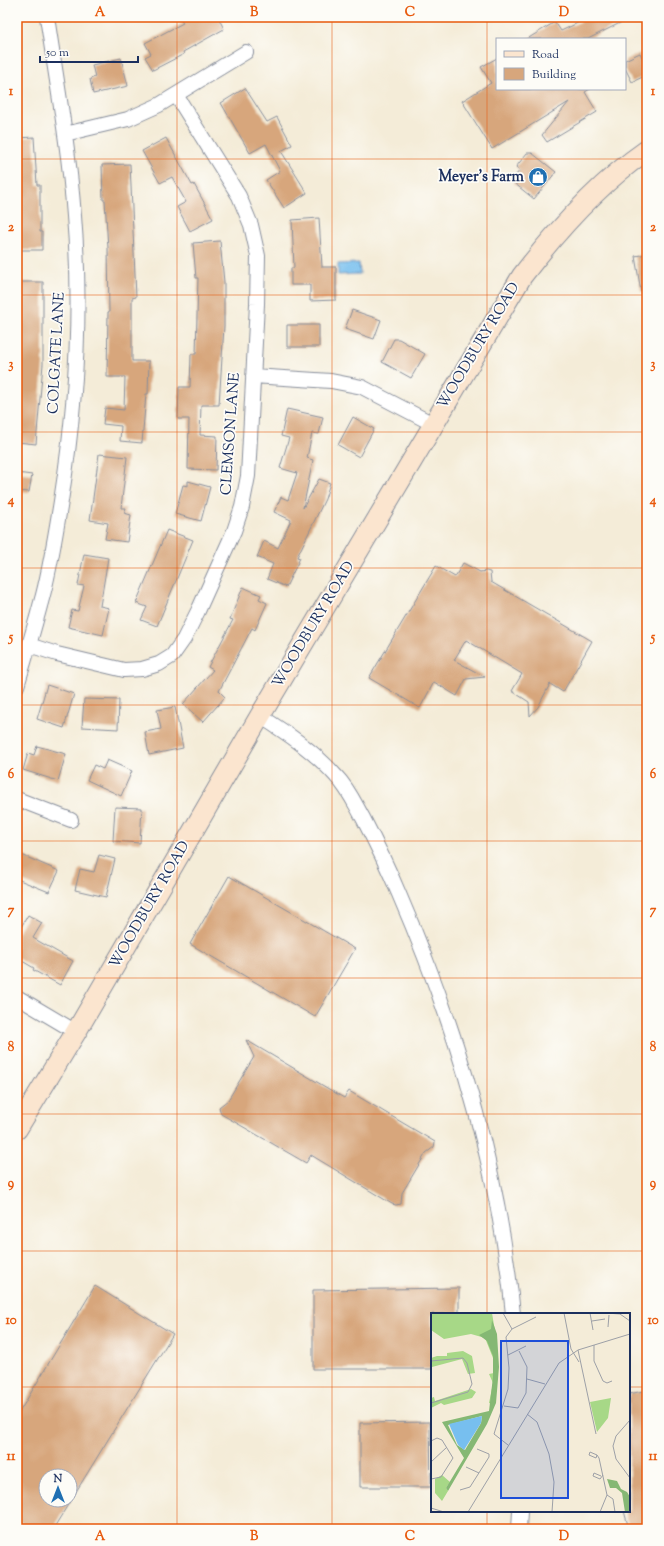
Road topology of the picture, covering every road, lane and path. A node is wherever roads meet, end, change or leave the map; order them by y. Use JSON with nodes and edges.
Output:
{"nodes":[{"id":1,"x":47,"y":17,"type":"edge"},
{"id":2,"x":246,"y":52,"type":"dead end"},
{"id":3,"x":176,"y":95,"type":"junction"},
{"id":4,"x":66,"y":134,"type":"junction"},
{"id":5,"x":647,"y":150,"type":"edge"},
{"id":6,"x":253,"y":376,"type":"junction"},
{"id":7,"x":433,"y":424,"type":"junction"},
{"id":8,"x":29,"y":644,"type":"junction"},
{"id":9,"x":17,"y":686,"type":"edge"},
{"id":10,"x":260,"y":716,"type":"junction"},
{"id":11,"x":17,"y":799,"type":"edge"},
{"id":12,"x":71,"y":820,"type":"dead end"},
{"id":13,"x":17,"y":997,"type":"edge"},
{"id":14,"x":76,"y":1032,"type":"junction"},
{"id":15,"x":17,"y":1128,"type":"edge"},
{"id":16,"x":513,"y":1313,"type":"edge"},
{"id":17,"x":520,"y":1512,"type":"edge"},
{"id":18,"x":519,"y":1529,"type":"edge"}],
"edges":[{"from":1,"to":4,"type":"street","name":"COLGATE LANE"},
{"from":2,"to":3,"type":"street"},
{"from":3,"to":4,"type":"street"},
{"from":3,"to":6,"type":"street","name":"CLEMSON LANE"},
{"from":4,"to":8,"type":"street","name":"COLGATE LANE"},
{"from":5,"to":7,"type":"main road","name":"WOODBURY ROAD"},
{"from":6,"to":7,"type":"street"},
{"from":6,"to":8,"type":"street","name":"CLEMSON LANE"},
{"from":7,"to":10,"type":"main road","name":"WOODBURY ROAD"},
{"from":8,"to":9,"type":"street","name":"COLGATE LANE"},
{"from":10,"to":14,"type":"main road","name":"WOODBURY ROAD"},
{"from":10,"to":16,"type":"street"},
{"from":11,"to":12,"type":"street"},
{"from":13,"to":14,"type":"street"},
{"from":14,"to":15,"type":"main road","name":"WOODBURY ROAD"},
{"from":17,"to":18,"type":"street"}]}
